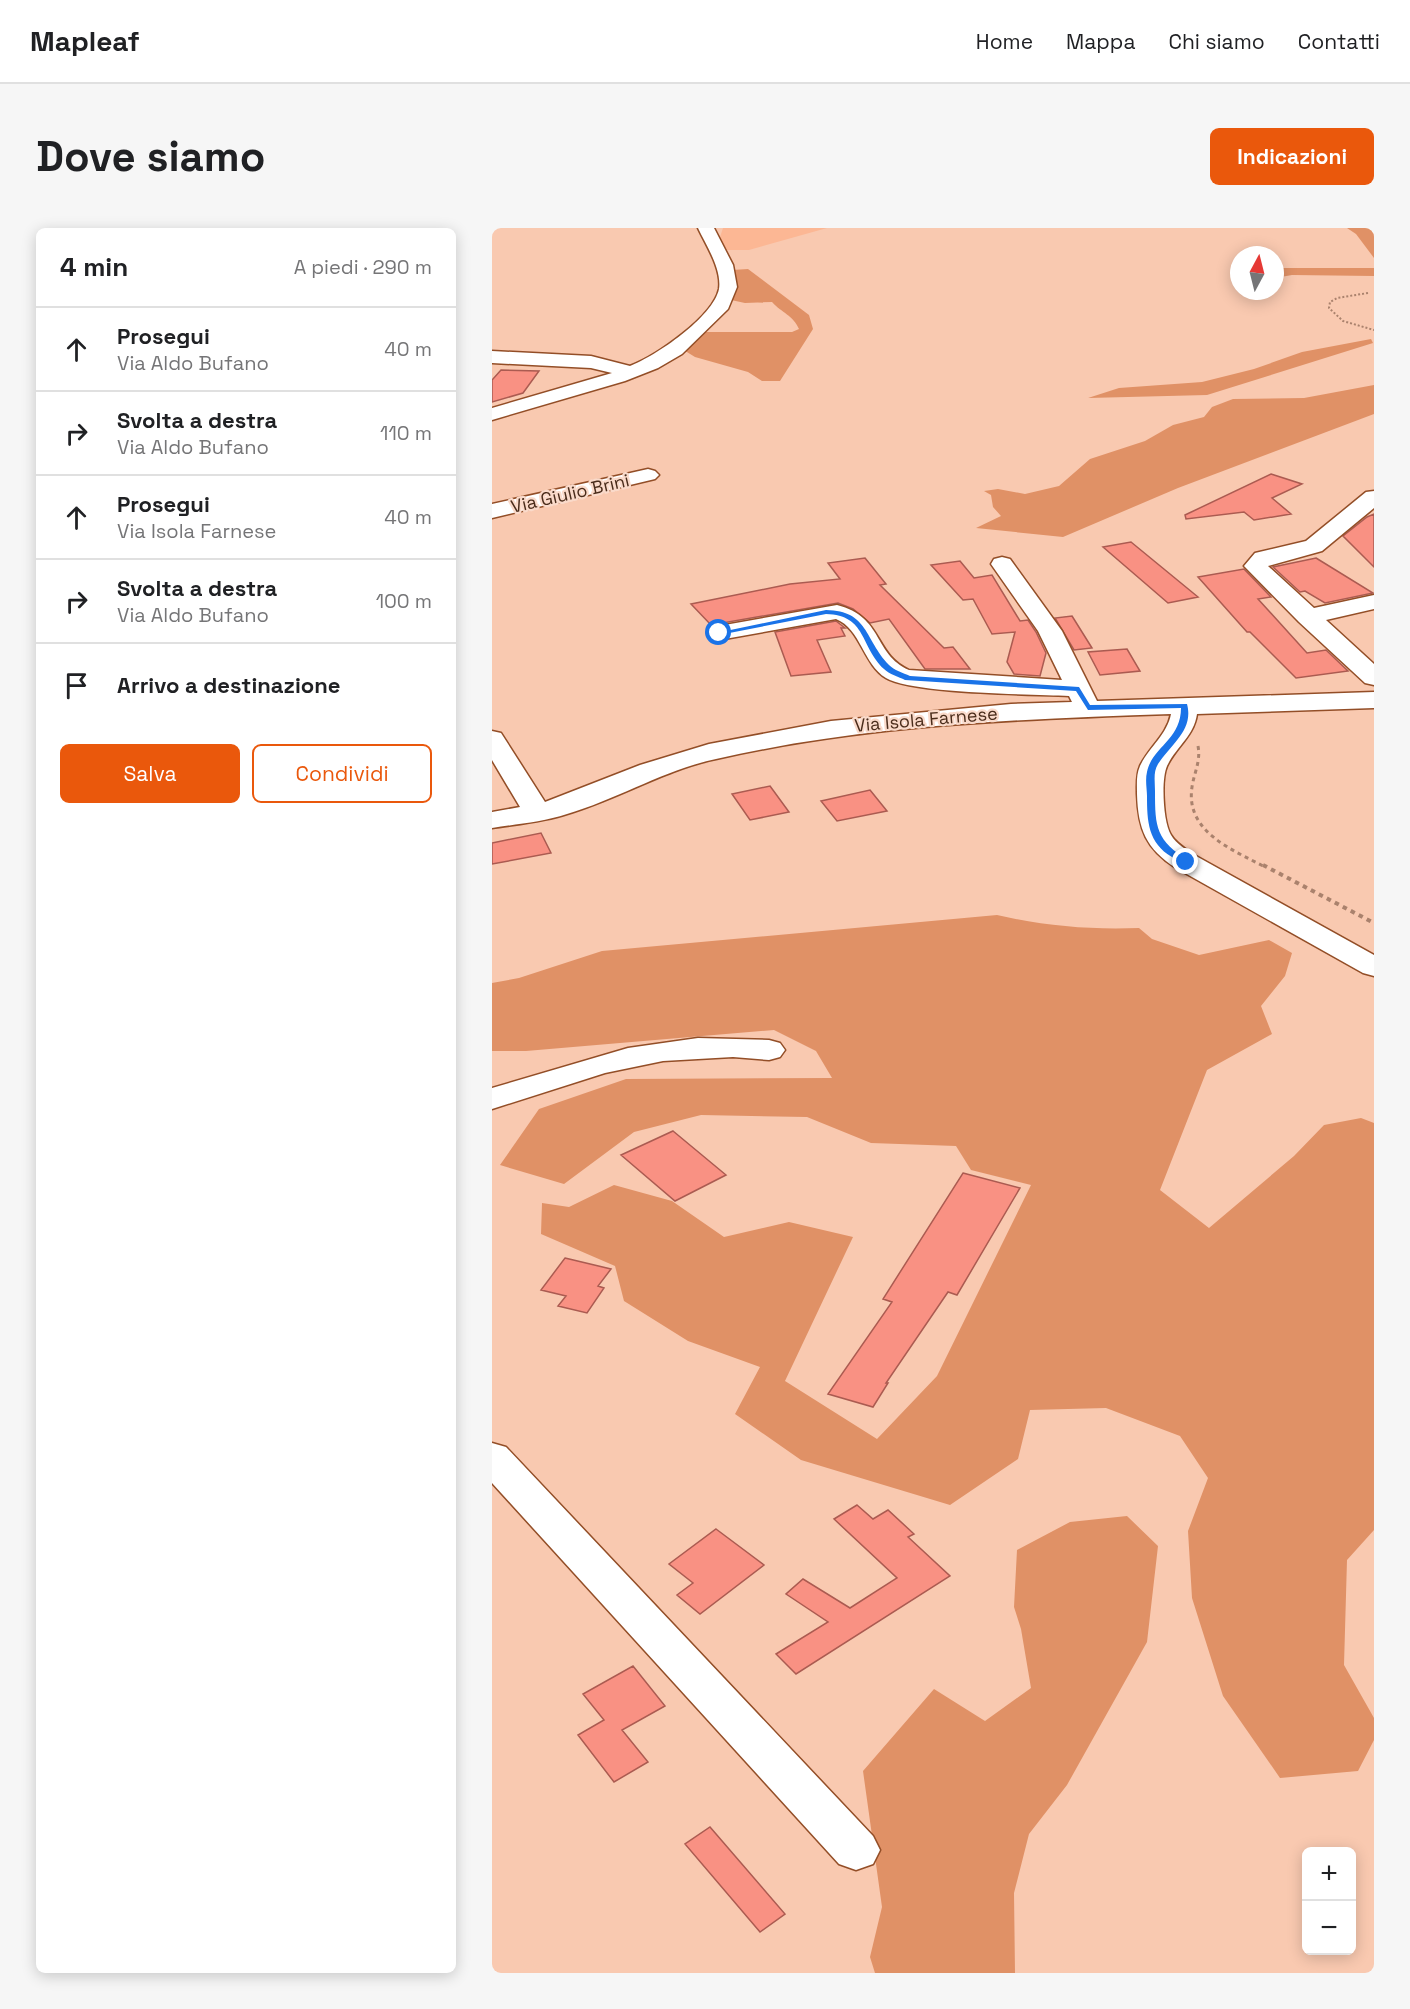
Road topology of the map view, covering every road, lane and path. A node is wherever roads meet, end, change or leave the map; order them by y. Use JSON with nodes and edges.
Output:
{"nodes":[{"id":1,"x":706,"y":228,"type":"edge"},
{"id":2,"x":1368,"y":293,"type":"dead end"},
{"id":3,"x":1374,"y":330,"type":"edge"},
{"id":4,"x":492,"y":357,"type":"edge"},
{"id":5,"x":632,"y":372,"type":"junction"},
{"id":6,"x":492,"y":414,"type":"edge"},
{"id":7,"x":648,"y":475,"type":"dead end"},
{"id":8,"x":1374,"y":497,"type":"edge"},
{"id":9,"x":492,"y":511,"type":"edge"},
{"id":10,"x":1002,"y":564,"type":"dead end"},
{"id":11,"x":1374,"y":602,"type":"edge"},
{"id":12,"x":1307,"y":617,"type":"junction"},
{"id":13,"x":719,"y":633,"type":"dead end"},
{"id":14,"x":1373,"y":681,"type":"edge"},
{"id":15,"x":1083,"y":698,"type":"junction"},
{"id":16,"x":1185,"y":705,"type":"junction"},
{"id":17,"x":1179,"y":733,"type":"junction"},
{"id":18,"x":492,"y":739,"type":"edge"},
{"id":19,"x":538,"y":813,"type":"junction"},
{"id":20,"x":492,"y":820,"type":"edge"},
{"id":21,"x":1374,"y":923,"type":"edge"},
{"id":22,"x":1374,"y":967,"type":"edge"},
{"id":23,"x":769,"y":1050,"type":"dead end"},
{"id":24,"x":492,"y":1099,"type":"edge"},
{"id":25,"x":492,"y":1457,"type":"edge"},
{"id":26,"x":856,"y":1850,"type":"dead end"}],
"edges":[{"from":1,"to":5,"type":"street"},
{"from":2,"to":3,"type":"path"},
{"from":4,"to":5,"type":"street"},
{"from":5,"to":6,"type":"street"},
{"from":7,"to":9,"type":"street","name":"Via Giulio Brini"},
{"from":8,"to":12,"type":"street"},
{"from":10,"to":15,"type":"street"},
{"from":11,"to":12,"type":"street"},
{"from":12,"to":14,"type":"street"},
{"from":13,"to":15,"type":"street"},
{"from":14,"to":16,"type":"street","name":"Via Isola Farnese"},
{"from":15,"to":16,"type":"street","name":"Via Isola Farnese"},
{"from":15,"to":19,"type":"street","name":"Via Isola Farnese"},
{"from":16,"to":17,"type":"street"},
{"from":17,"to":21,"type":"path"},
{"from":17,"to":22,"type":"street"},
{"from":18,"to":19,"type":"street"},
{"from":19,"to":20,"type":"street","name":"Via Isola Farnese"},
{"from":23,"to":24,"type":"street"},
{"from":25,"to":26,"type":"street"}]}
